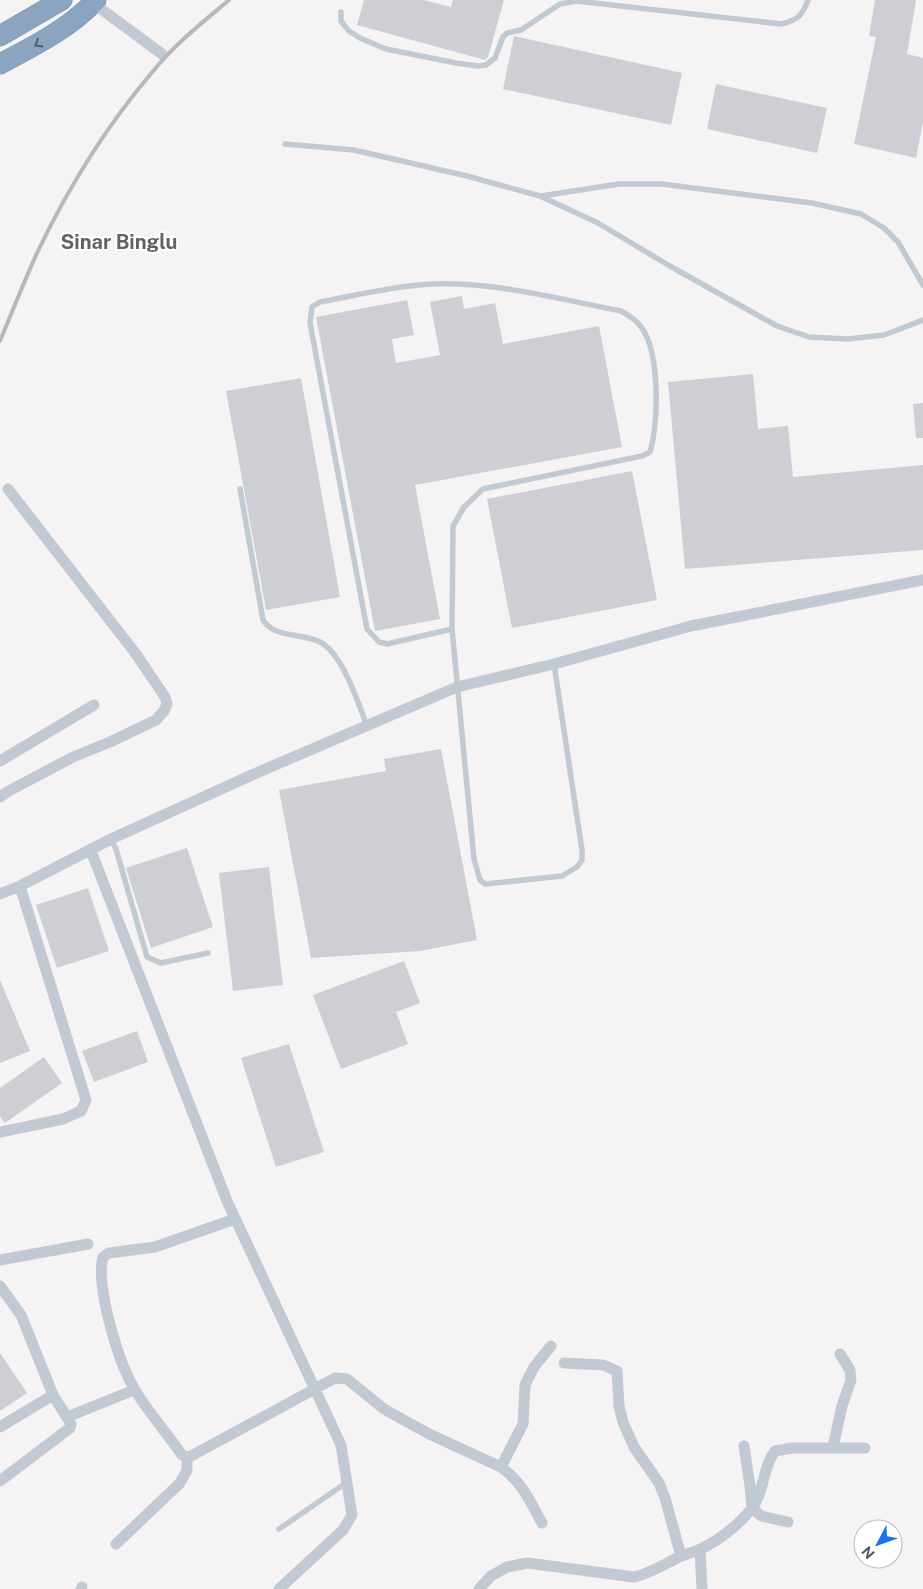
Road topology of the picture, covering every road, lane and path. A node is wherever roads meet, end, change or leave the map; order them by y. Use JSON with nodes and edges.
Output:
{"nodes":[{"id":1,"x":62,"y":0,"type":"edge"},
{"id":2,"x":808,"y":0,"type":"edge"},
{"id":3,"x":95,"y":2,"type":"edge"},
{"id":4,"x":341,"y":12,"type":"dead end"},
{"id":5,"x":0,"y":36,"type":"edge"},
{"id":6,"x":162,"y":54,"type":"dead end"},
{"id":7,"x":0,"y":64,"type":"edge"},
{"id":8,"x":285,"y":144,"type":"dead end"},
{"id":9,"x":540,"y":196,"type":"junction"},
{"id":10,"x":923,"y":285,"type":"edge"},
{"id":11,"x":923,"y":320,"type":"edge"},
{"id":12,"x":8,"y":489,"type":"dead end"},
{"id":13,"x":240,"y":489,"type":"dead end"},
{"id":14,"x":923,"y":580,"type":"edge"},
{"id":15,"x":452,"y":629,"type":"junction"},
{"id":16,"x":554,"y":664,"type":"junction"},
{"id":17,"x":457,"y":687,"type":"junction"},
{"id":18,"x":94,"y":705,"type":"dead end"},
{"id":19,"x":367,"y":726,"type":"junction"},
{"id":20,"x":0,"y":761,"type":"edge"},
{"id":21,"x":0,"y":797,"type":"edge"},
{"id":22,"x":111,"y":839,"type":"junction"},
{"id":23,"x":91,"y":851,"type":"junction"},
{"id":24,"x":20,"y":886,"type":"junction"},
{"id":25,"x":0,"y":894,"type":"edge"},
{"id":26,"x":208,"y":953,"type":"dead end"},
{"id":27,"x":0,"y":1132,"type":"edge"},
{"id":28,"x":235,"y":1219,"type":"junction"},
{"id":29,"x":88,"y":1244,"type":"dead end"},
{"id":30,"x":0,"y":1260,"type":"edge"},
{"id":31,"x":0,"y":1286,"type":"edge"},
{"id":32,"x":551,"y":1346,"type":"dead end"},
{"id":33,"x":840,"y":1354,"type":"dead end"},
{"id":34,"x":564,"y":1363,"type":"dead end"},
{"id":35,"x":315,"y":1388,"type":"junction"},
{"id":36,"x":134,"y":1390,"type":"junction"},
{"id":37,"x":53,"y":1395,"type":"junction"},
{"id":38,"x":67,"y":1417,"type":"junction"},
{"id":39,"x":0,"y":1427,"type":"edge"},
{"id":40,"x":744,"y":1446,"type":"dead end"},
{"id":41,"x":833,"y":1447,"type":"junction"},
{"id":42,"x":865,"y":1448,"type":"dead end"},
{"id":43,"x":187,"y":1457,"type":"junction"},
{"id":44,"x":501,"y":1467,"type":"junction"},
{"id":45,"x":0,"y":1481,"type":"edge"},
{"id":46,"x":346,"y":1483,"type":"junction"},
{"id":47,"x":752,"y":1508,"type":"junction"},
{"id":48,"x":788,"y":1522,"type":"dead end"},
{"id":49,"x":542,"y":1523,"type":"dead end"},
{"id":50,"x":279,"y":1529,"type":"dead end"},
{"id":51,"x":116,"y":1544,"type":"dead end"},
{"id":52,"x":700,"y":1549,"type":"junction"},
{"id":53,"x":681,"y":1556,"type":"junction"},
{"id":54,"x":279,"y":1589,"type":"edge"},
{"id":55,"x":479,"y":1589,"type":"edge"},
{"id":56,"x":702,"y":1589,"type":"edge"}],
"edges":[{"from":1,"to":5,"type":"highway"},
{"from":2,"to":4,"type":"lane"},
{"from":3,"to":6,"type":"street"},
{"from":3,"to":7,"type":"highway","one_way":true},
{"from":8,"to":9,"type":"lane"},
{"from":9,"to":10,"type":"lane"},
{"from":9,"to":11,"type":"lane"},
{"from":12,"to":21,"type":"street"},
{"from":13,"to":19,"type":"lane"},
{"from":14,"to":16,"type":"street"},
{"from":15,"to":15,"type":"lane"},
{"from":15,"to":17,"type":"lane"},
{"from":16,"to":17,"type":"street"},
{"from":16,"to":17,"type":"lane"},
{"from":17,"to":19,"type":"street"},
{"from":18,"to":20,"type":"street"},
{"from":19,"to":22,"type":"street"},
{"from":22,"to":23,"type":"street"},
{"from":22,"to":26,"type":"lane"},
{"from":23,"to":24,"type":"street"},
{"from":23,"to":28,"type":"street"},
{"from":24,"to":25,"type":"street"},
{"from":24,"to":27,"type":"street"},
{"from":28,"to":35,"type":"street"},
{"from":28,"to":36,"type":"street"},
{"from":29,"to":30,"type":"street"},
{"from":31,"to":37,"type":"street"},
{"from":32,"to":44,"type":"street"},
{"from":33,"to":41,"type":"street"},
{"from":34,"to":53,"type":"street"},
{"from":35,"to":43,"type":"street"},
{"from":35,"to":44,"type":"street"},
{"from":35,"to":46,"type":"street"},
{"from":36,"to":38,"type":"street"},
{"from":36,"to":43,"type":"street"},
{"from":37,"to":38,"type":"street"},
{"from":37,"to":39,"type":"street"},
{"from":38,"to":45,"type":"street"},
{"from":40,"to":47,"type":"street"},
{"from":41,"to":42,"type":"street"},
{"from":41,"to":47,"type":"street"},
{"from":43,"to":51,"type":"street"},
{"from":44,"to":49,"type":"street"},
{"from":46,"to":50,"type":"lane"},
{"from":46,"to":54,"type":"street"},
{"from":47,"to":48,"type":"street"},
{"from":47,"to":52,"type":"street"},
{"from":52,"to":53,"type":"street"},
{"from":52,"to":56,"type":"street"},
{"from":53,"to":55,"type":"street"}]}
